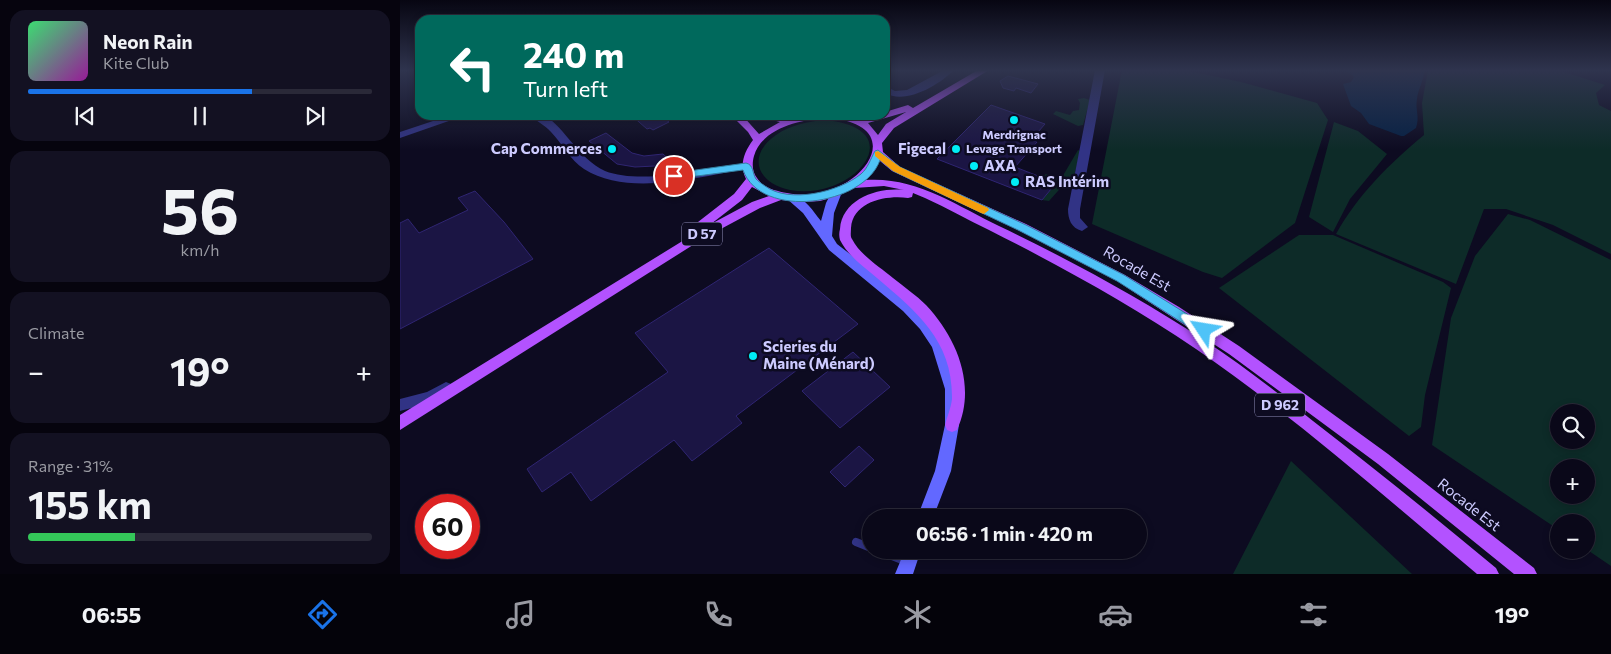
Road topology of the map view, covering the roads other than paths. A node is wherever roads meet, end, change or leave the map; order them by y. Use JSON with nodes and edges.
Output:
{"nodes":[{"id":1,"x":930,"y":97,"type":"edge"},
{"id":2,"x":938,"y":97,"type":"edge"},
{"id":3,"x":1095,"y":97,"type":"edge"},
{"id":4,"x":890,"y":114,"type":"edge"},
{"id":5,"x":446,"y":120,"type":"edge"},
{"id":6,"x":541,"y":120,"type":"edge"},
{"id":7,"x":741,"y":120,"type":"edge"},
{"id":8,"x":794,"y":120,"type":"edge"},
{"id":9,"x":849,"y":120,"type":"edge"},
{"id":10,"x":870,"y":120,"type":"edge"},
{"id":11,"x":860,"y":123,"type":"junction"},
{"id":12,"x":400,"y":135,"type":"edge"},
{"id":13,"x":758,"y":140,"type":"junction"},
{"id":14,"x":878,"y":148,"type":"junction"},
{"id":15,"x":746,"y":166,"type":"junction"},
{"id":16,"x":751,"y":180,"type":"junction"},
{"id":17,"x":851,"y":185,"type":"junction"},
{"id":18,"x":837,"y":192,"type":"junction"},
{"id":19,"x":780,"y":196,"type":"junction"},
{"id":20,"x":792,"y":198,"type":"junction"},
{"id":21,"x":1082,"y":227,"type":"dead end"},
{"id":22,"x":826,"y":236,"type":"junction"},
{"id":23,"x":1054,"y":259,"type":"junction"},
{"id":24,"x":629,"y":279,"type":"junction"},
{"id":25,"x":528,"y":344,"type":"junction"},
{"id":26,"x":400,"y":405,"type":"edge"},
{"id":27,"x":400,"y":423,"type":"edge"},
{"id":28,"x":952,"y":425,"type":"junction"},
{"id":29,"x":928,"y":509,"type":"edge"},
{"id":30,"x":856,"y":542,"type":"dead end"},
{"id":31,"x":862,"y":544,"type":"edge"},
{"id":32,"x":1490,"y":574,"type":"edge"},
{"id":33,"x":1528,"y":574,"type":"edge"}],
"edges":[{"from":1,"to":4,"type":"main road"},
{"from":2,"to":14,"type":"main road"},
{"from":3,"to":21,"type":"street"},
{"from":5,"to":12,"type":"street"},
{"from":6,"to":15,"type":"street"},
{"from":7,"to":13,"type":"main road"},
{"from":8,"to":13,"type":"main road"},
{"from":9,"to":11,"type":"main road"},
{"from":10,"to":11,"type":"main road"},
{"from":11,"to":14,"type":"main road"},
{"from":13,"to":15,"type":"main road"},
{"from":14,"to":17,"type":"main road"},
{"from":14,"to":33,"type":"main road","name":"Rocade Est","number":"D 962"},
{"from":15,"to":16,"type":"main road"},
{"from":16,"to":19,"type":"main road"},
{"from":16,"to":24,"type":"main road","number":"D 57"},
{"from":17,"to":18,"type":"main road"},
{"from":17,"to":23,"type":"main road","name":"Rocade Est","number":"D 962"},
{"from":18,"to":20,"type":"main road"},
{"from":18,"to":22,"type":"main road"},
{"from":19,"to":20,"type":"main road"},
{"from":19,"to":24,"type":"main road","number":"D 57"},
{"from":20,"to":22,"type":"main road"},
{"from":22,"to":28,"type":"main road"},
{"from":23,"to":28,"type":"main road"},
{"from":23,"to":32,"type":"main road","name":"Rocade Est","number":"D 962"},
{"from":24,"to":25,"type":"main road","number":"D 57"},
{"from":25,"to":26,"type":"street"},
{"from":25,"to":27,"type":"main road","number":"D 57"},
{"from":28,"to":29,"type":"main road"},
{"from":30,"to":31,"type":"lane"}]}
